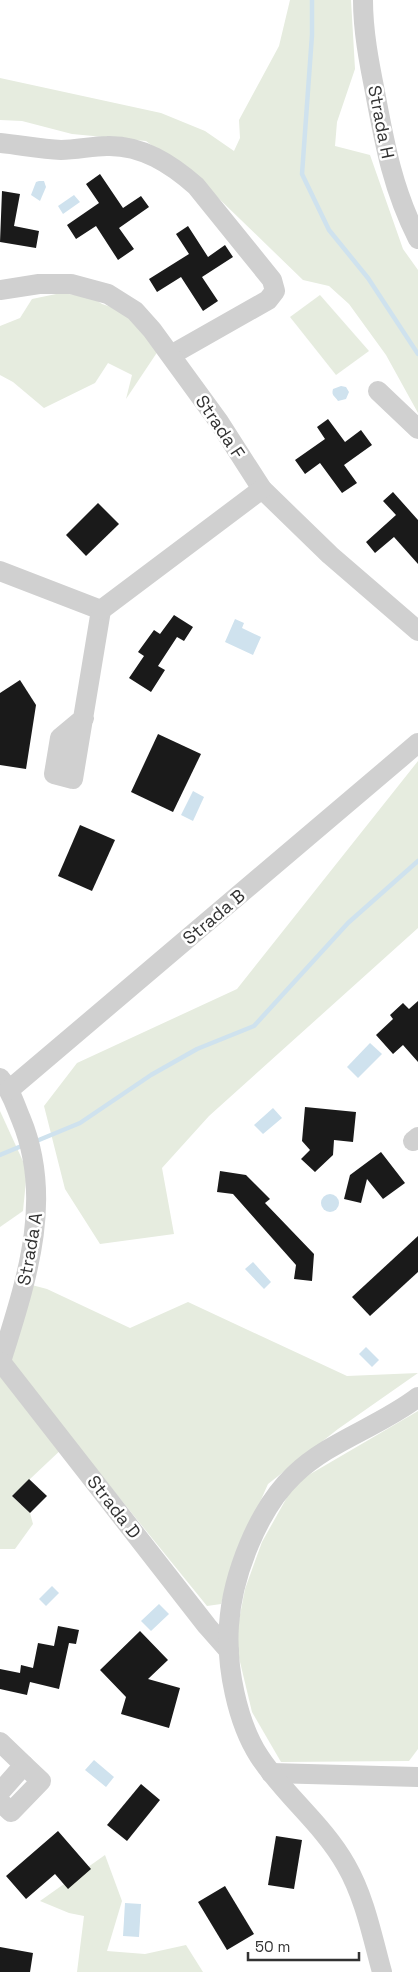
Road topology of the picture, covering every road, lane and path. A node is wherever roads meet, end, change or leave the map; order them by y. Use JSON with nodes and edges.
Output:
{"nodes":[{"id":1,"x":363,"y":0,"type":"edge"},
{"id":2,"x":0,"y":143,"type":"edge"},
{"id":3,"x":418,"y":239,"type":"edge"},
{"id":4,"x":0,"y":290,"type":"edge"},
{"id":5,"x":171,"y":355,"type":"junction"},
{"id":6,"x":378,"y":390,"type":"dead end"},
{"id":7,"x":418,"y":429,"type":"edge"},
{"id":8,"x":262,"y":489,"type":"junction"},
{"id":9,"x":0,"y":571,"type":"edge"},
{"id":10,"x":101,"y":610,"type":"junction"},
{"id":11,"x":418,"y":631,"type":"edge"},
{"id":12,"x":84,"y":718,"type":"dead end"},
{"id":13,"x":418,"y":742,"type":"edge"},
{"id":14,"x":5,"y":1084,"type":"edge"},
{"id":15,"x":0,"y":1363,"type":"edge"},
{"id":16,"x":418,"y":1397,"type":"edge"},
{"id":17,"x":229,"y":1651,"type":"junction"},
{"id":18,"x":0,"y":1742,"type":"edge"},
{"id":19,"x":24,"y":1765,"type":"junction"},
{"id":20,"x":271,"y":1773,"type":"junction"},
{"id":21,"x":418,"y":1777,"type":"edge"},
{"id":22,"x":0,"y":1792,"type":"edge"},
{"id":23,"x":0,"y":1802,"type":"edge"},
{"id":24,"x":382,"y":1972,"type":"edge"}],
"edges":[{"from":1,"to":3,"type":"street","name":"Strada H"},
{"from":2,"to":5,"type":"street"},
{"from":4,"to":5,"type":"street","name":"Strada F"},
{"from":5,"to":8,"type":"street","name":"Strada F"},
{"from":6,"to":7,"type":"street"},
{"from":8,"to":10,"type":"street"},
{"from":8,"to":11,"type":"street","name":"Strada F"},
{"from":9,"to":10,"type":"street"},
{"from":10,"to":12,"type":"street"},
{"from":13,"to":14,"type":"street","name":"Strada B"},
{"from":14,"to":15,"type":"street","name":"Strada A"},
{"from":15,"to":17,"type":"street","name":"Strada D"},
{"from":16,"to":17,"type":"street"},
{"from":17,"to":20,"type":"street"},
{"from":18,"to":19,"type":"street"},
{"from":19,"to":22,"type":"street"},
{"from":19,"to":23,"type":"street"},
{"from":20,"to":21,"type":"street"},
{"from":20,"to":24,"type":"street"}]}
